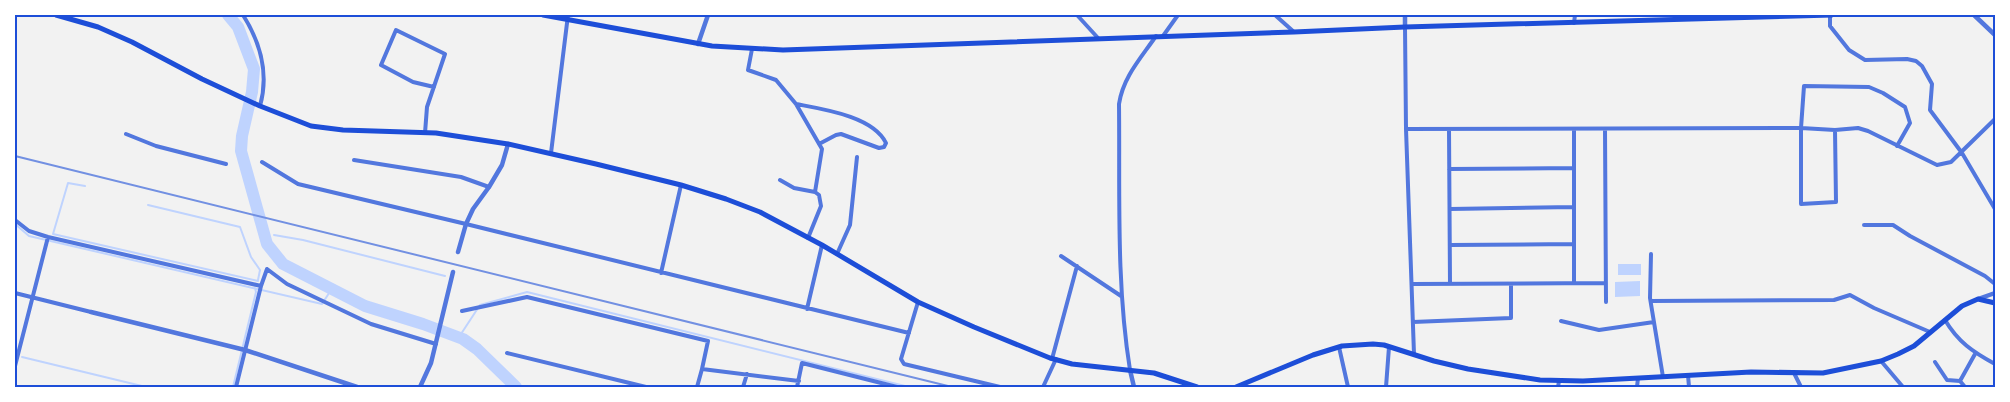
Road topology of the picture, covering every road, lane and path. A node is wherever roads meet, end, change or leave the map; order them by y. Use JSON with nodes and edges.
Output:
{"nodes":[{"id":1,"x":56,"y":15,"type":"edge"},
{"id":2,"x":243,"y":15,"type":"edge"},
{"id":3,"x":543,"y":15,"type":"edge"},
{"id":4,"x":1077,"y":15,"type":"edge"},
{"id":5,"x":1178,"y":15,"type":"edge"},
{"id":6,"x":1275,"y":15,"type":"edge"},
{"id":7,"x":1405,"y":15,"type":"edge"},
{"id":8,"x":1575,"y":15,"type":"edge"},
{"id":9,"x":1831,"y":15,"type":"edge"},
{"id":10,"x":1974,"y":15,"type":"edge"},
{"id":11,"x":709,"y":16,"type":"edge"},
{"id":12,"x":568,"y":18,"type":"edge"},
{"id":13,"x":1678,"y":18,"type":"edge"},
{"id":14,"x":1574,"y":23,"type":"junction"},
{"id":15,"x":1405,"y":27,"type":"junction"},
{"id":16,"x":1294,"y":32,"type":"junction"},
{"id":17,"x":1995,"y":35,"type":"edge"},
{"id":18,"x":1156,"y":36,"type":"junction"},
{"id":19,"x":1163,"y":36,"type":"junction"},
{"id":20,"x":1098,"y":38,"type":"junction"},
{"id":21,"x":698,"y":44,"type":"junction"},
{"id":22,"x":752,"y":49,"type":"junction"},
{"id":23,"x":434,"y":87,"type":"junction"},
{"id":24,"x":796,"y":104,"type":"junction"},
{"id":25,"x":260,"y":106,"type":"junction"},
{"id":26,"x":1995,"y":119,"type":"edge"},
{"id":27,"x":1801,"y":128,"type":"junction"},
{"id":28,"x":1406,"y":129,"type":"junction"},
{"id":29,"x":1449,"y":129,"type":"junction"},
{"id":30,"x":1574,"y":129,"type":"junction"},
{"id":31,"x":1605,"y":130,"type":"junction"},
{"id":32,"x":1835,"y":130,"type":"junction"},
{"id":33,"x":425,"y":133,"type":"junction"},
{"id":34,"x":126,"y":134,"type":"dead end"},
{"id":35,"x":508,"y":144,"type":"junction"},
{"id":36,"x":819,"y":144,"type":"junction"},
{"id":37,"x":1897,"y":146,"type":"junction"},
{"id":38,"x":551,"y":153,"type":"junction"},
{"id":39,"x":1962,"y":153,"type":"junction"},
{"id":40,"x":857,"y":157,"type":"dead end"},
{"id":41,"x":354,"y":160,"type":"dead end"},
{"id":42,"x":262,"y":162,"type":"dead end"},
{"id":43,"x":226,"y":164,"type":"dead end"},
{"id":44,"x":1574,"y":168,"type":"junction"},
{"id":45,"x":1449,"y":169,"type":"junction"},
{"id":46,"x":780,"y":180,"type":"dead end"},
{"id":47,"x":682,"y":185,"type":"junction"},
{"id":48,"x":489,"y":186,"type":"junction"},
{"id":49,"x":815,"y":192,"type":"junction"},
{"id":50,"x":1574,"y":207,"type":"junction"},
{"id":51,"x":1450,"y":209,"type":"junction"},
{"id":52,"x":1995,"y":210,"type":"edge"},
{"id":53,"x":15,"y":220,"type":"edge"},
{"id":54,"x":466,"y":224,"type":"junction"},
{"id":55,"x":1864,"y":225,"type":"dead end"},
{"id":56,"x":48,"y":237,"type":"junction"},
{"id":57,"x":808,"y":238,"type":"junction"},
{"id":58,"x":1573,"y":244,"type":"junction"},
{"id":59,"x":822,"y":245,"type":"junction"},
{"id":60,"x":1450,"y":245,"type":"junction"},
{"id":61,"x":458,"y":252,"type":"dead end"},
{"id":62,"x":837,"y":254,"type":"junction"},
{"id":63,"x":1651,"y":254,"type":"dead end"},
{"id":64,"x":1061,"y":256,"type":"dead end"},
{"id":65,"x":1076,"y":266,"type":"junction"},
{"id":66,"x":453,"y":272,"type":"dead end"},
{"id":67,"x":661,"y":273,"type":"junction"},
{"id":68,"x":1574,"y":283,"type":"junction"},
{"id":69,"x":1606,"y":283,"type":"junction"},
{"id":70,"x":1412,"y":284,"type":"junction"},
{"id":71,"x":1450,"y":284,"type":"junction"},
{"id":72,"x":1510,"y":284,"type":"junction"},
{"id":73,"x":1995,"y":284,"type":"edge"},
{"id":74,"x":261,"y":286,"type":"junction"},
{"id":75,"x":15,"y":293,"type":"edge"},
{"id":76,"x":1995,"y":293,"type":"edge"},
{"id":77,"x":1121,"y":296,"type":"junction"},
{"id":78,"x":32,"y":298,"type":"junction"},
{"id":79,"x":1978,"y":300,"type":"junction"},
{"id":80,"x":1651,"y":301,"type":"junction"},
{"id":81,"x":918,"y":302,"type":"junction"},
{"id":82,"x":1606,"y":302,"type":"dead end"},
{"id":83,"x":1995,"y":303,"type":"edge"},
{"id":84,"x":807,"y":309,"type":"junction"},
{"id":85,"x":462,"y":311,"type":"dead end"},
{"id":86,"x":91,"y":312,"type":"joint"},
{"id":87,"x":1945,"y":320,"type":"junction"},
{"id":88,"x":1561,"y":321,"type":"dead end"},
{"id":89,"x":1413,"y":322,"type":"junction"},
{"id":90,"x":1654,"y":322,"type":"junction"},
{"id":91,"x":1930,"y":332,"type":"junction"},
{"id":92,"x":909,"y":333,"type":"junction"},
{"id":93,"x":436,"y":342,"type":"junction"},
{"id":94,"x":1339,"y":347,"type":"junction"},
{"id":95,"x":1389,"y":347,"type":"junction"},
{"id":96,"x":245,"y":350,"type":"junction"},
{"id":97,"x":507,"y":353,"type":"dead end"},
{"id":98,"x":1414,"y":354,"type":"junction"},
{"id":99,"x":1975,"y":354,"type":"junction"},
{"id":100,"x":1054,"y":359,"type":"junction"},
{"id":101,"x":1880,"y":361,"type":"junction"},
{"id":102,"x":1935,"y":362,"type":"dead end"},
{"id":103,"x":1995,"y":364,"type":"edge"},
{"id":104,"x":15,"y":366,"type":"edge"},
{"id":105,"x":702,"y":369,"type":"junction"},
{"id":106,"x":1130,"y":370,"type":"junction"},
{"id":107,"x":1794,"y":373,"type":"junction"},
{"id":108,"x":747,"y":374,"type":"junction"},
{"id":109,"x":1688,"y":376,"type":"junction"},
{"id":110,"x":1663,"y":377,"type":"junction"},
{"id":111,"x":1638,"y":378,"type":"junction"},
{"id":112,"x":799,"y":381,"type":"junction"},
{"id":113,"x":1960,"y":381,"type":"junction"},
{"id":114,"x":1558,"y":384,"type":"edge"},
{"id":115,"x":236,"y":387,"type":"edge"},
{"id":116,"x":357,"y":387,"type":"edge"},
{"id":117,"x":420,"y":387,"type":"edge"},
{"id":118,"x":646,"y":387,"type":"edge"},
{"id":119,"x":697,"y":387,"type":"edge"},
{"id":120,"x":743,"y":387,"type":"edge"},
{"id":121,"x":797,"y":387,"type":"edge"},
{"id":122,"x":898,"y":387,"type":"edge"},
{"id":123,"x":1000,"y":387,"type":"edge"},
{"id":124,"x":1043,"y":387,"type":"edge"},
{"id":125,"x":1134,"y":387,"type":"edge"},
{"id":126,"x":1197,"y":387,"type":"edge"},
{"id":127,"x":1236,"y":387,"type":"edge"},
{"id":128,"x":1348,"y":387,"type":"edge"},
{"id":129,"x":1386,"y":387,"type":"edge"},
{"id":130,"x":1637,"y":387,"type":"edge"},
{"id":131,"x":1689,"y":387,"type":"edge"},
{"id":132,"x":1802,"y":387,"type":"edge"},
{"id":133,"x":1902,"y":387,"type":"edge"},
{"id":134,"x":1965,"y":387,"type":"edge"}],
"edges":[{"from":1,"to":25,"type":"main road"},
{"from":2,"to":25,"type":"street"},
{"from":3,"to":12,"type":"main road"},
{"from":4,"to":20,"type":"street"},
{"from":5,"to":19,"type":"street"},
{"from":6,"to":16,"type":"street"},
{"from":7,"to":15,"type":"street"},
{"from":8,"to":14,"type":"street"},
{"from":9,"to":13,"type":"main road"},
{"from":9,"to":39,"type":"street"},
{"from":10,"to":17,"type":"street"},
{"from":11,"to":21,"type":"street"},
{"from":12,"to":21,"type":"main road"},
{"from":12,"to":38,"type":"street"},
{"from":13,"to":14,"type":"main road"},
{"from":14,"to":15,"type":"main road"},
{"from":15,"to":16,"type":"main road"},
{"from":15,"to":28,"type":"street"},
{"from":16,"to":19,"type":"main road"},
{"from":18,"to":19,"type":"main road"},
{"from":18,"to":20,"type":"main road"},
{"from":18,"to":77,"type":"street"},
{"from":20,"to":22,"type":"main road"},
{"from":21,"to":22,"type":"main road"},
{"from":22,"to":24,"type":"street"},
{"from":23,"to":23,"type":"street"},
{"from":23,"to":33,"type":"street"},
{"from":24,"to":36,"type":"street"},
{"from":24,"to":36,"type":"street"},
{"from":25,"to":33,"type":"main road"},
{"from":26,"to":39,"type":"street"},
{"from":27,"to":31,"type":"street"},
{"from":27,"to":32,"type":"street"},
{"from":27,"to":32,"type":"street"},
{"from":27,"to":37,"type":"street"},
{"from":28,"to":29,"type":"street"},
{"from":28,"to":70,"type":"street"},
{"from":29,"to":30,"type":"street"},
{"from":29,"to":45,"type":"street"},
{"from":30,"to":31,"type":"street"},
{"from":30,"to":44,"type":"street"},
{"from":31,"to":69,"type":"street"},
{"from":32,"to":37,"type":"street"},
{"from":33,"to":35,"type":"main road"},
{"from":34,"to":43,"type":"street"},
{"from":35,"to":38,"type":"main road"},
{"from":35,"to":48,"type":"street"},
{"from":36,"to":49,"type":"street"},
{"from":37,"to":39,"type":"street"},
{"from":38,"to":47,"type":"main road"},
{"from":39,"to":52,"type":"street"},
{"from":40,"to":62,"type":"street"},
{"from":41,"to":48,"type":"street"},
{"from":42,"to":54,"type":"street"},
{"from":44,"to":45,"type":"street"},
{"from":44,"to":50,"type":"street"},
{"from":45,"to":51,"type":"street"},
{"from":46,"to":49,"type":"street"},
{"from":47,"to":57,"type":"main road"},
{"from":47,"to":67,"type":"street"},
{"from":48,"to":54,"type":"street"},
{"from":49,"to":57,"type":"street"},
{"from":50,"to":51,"type":"street"},
{"from":50,"to":58,"type":"street"},
{"from":51,"to":60,"type":"street"},
{"from":53,"to":56,"type":"street"},
{"from":54,"to":61,"type":"street"},
{"from":54,"to":67,"type":"street"},
{"from":55,"to":73,"type":"street"},
{"from":56,"to":74,"type":"street"},
{"from":56,"to":78,"type":"street"},
{"from":57,"to":59,"type":"main road"},
{"from":58,"to":60,"type":"street"},
{"from":58,"to":68,"type":"street"},
{"from":59,"to":62,"type":"main road"},
{"from":59,"to":84,"type":"street"},
{"from":60,"to":71,"type":"street"},
{"from":62,"to":81,"type":"main road"},
{"from":63,"to":80,"type":"street"},
{"from":64,"to":65,"type":"street"},
{"from":65,"to":77,"type":"street"},
{"from":65,"to":100,"type":"street"},
{"from":66,"to":93,"type":"street"},
{"from":67,"to":84,"type":"street"},
{"from":68,"to":69,"type":"street"},
{"from":68,"to":72,"type":"street"},
{"from":69,"to":82,"type":"street"},
{"from":70,"to":71,"type":"street"},
{"from":70,"to":89,"type":"street"},
{"from":71,"to":72,"type":"street"},
{"from":72,"to":89,"type":"street"},
{"from":74,"to":93,"type":"street"},
{"from":74,"to":96,"type":"street"},
{"from":75,"to":78,"type":"street"},
{"from":76,"to":79,"type":"street"},
{"from":77,"to":106,"type":"street"},
{"from":78,"to":86,"type":"street"},
{"from":78,"to":104,"type":"street"},
{"from":79,"to":83,"type":"main road"},
{"from":79,"to":87,"type":"main road"},
{"from":80,"to":90,"type":"street"},
{"from":80,"to":91,"type":"street"},
{"from":81,"to":92,"type":"street"},
{"from":81,"to":100,"type":"main road"},
{"from":84,"to":92,"type":"street"},
{"from":85,"to":105,"type":"street"},
{"from":86,"to":96,"type":"street"},
{"from":87,"to":91,"type":"main road"},
{"from":87,"to":99,"type":"street"},
{"from":88,"to":90,"type":"street"},
{"from":89,"to":98,"type":"street"},
{"from":90,"to":110,"type":"street"},
{"from":91,"to":101,"type":"main road"},
{"from":92,"to":123,"type":"street"},
{"from":93,"to":117,"type":"street"},
{"from":94,"to":95,"type":"main road"},
{"from":94,"to":127,"type":"main road"},
{"from":94,"to":128,"type":"street"},
{"from":95,"to":98,"type":"main road"},
{"from":95,"to":129,"type":"street"},
{"from":96,"to":115,"type":"street"},
{"from":96,"to":116,"type":"street"},
{"from":97,"to":118,"type":"street"},
{"from":98,"to":114,"type":"main road"},
{"from":99,"to":103,"type":"street"},
{"from":99,"to":113,"type":"street"},
{"from":100,"to":106,"type":"main road"},
{"from":100,"to":124,"type":"street"},
{"from":101,"to":107,"type":"main road"},
{"from":101,"to":133,"type":"street"},
{"from":102,"to":113,"type":"street"},
{"from":105,"to":108,"type":"street"},
{"from":105,"to":119,"type":"street"},
{"from":106,"to":125,"type":"street"},
{"from":106,"to":126,"type":"main road"},
{"from":107,"to":109,"type":"main road"},
{"from":107,"to":132,"type":"street"},
{"from":108,"to":112,"type":"street"},
{"from":108,"to":120,"type":"street"},
{"from":109,"to":110,"type":"main road"},
{"from":109,"to":131,"type":"street"},
{"from":110,"to":111,"type":"main road"},
{"from":111,"to":114,"type":"main road"},
{"from":111,"to":130,"type":"street"},
{"from":112,"to":121,"type":"street"},
{"from":112,"to":122,"type":"street"},
{"from":113,"to":134,"type":"street"}]}
